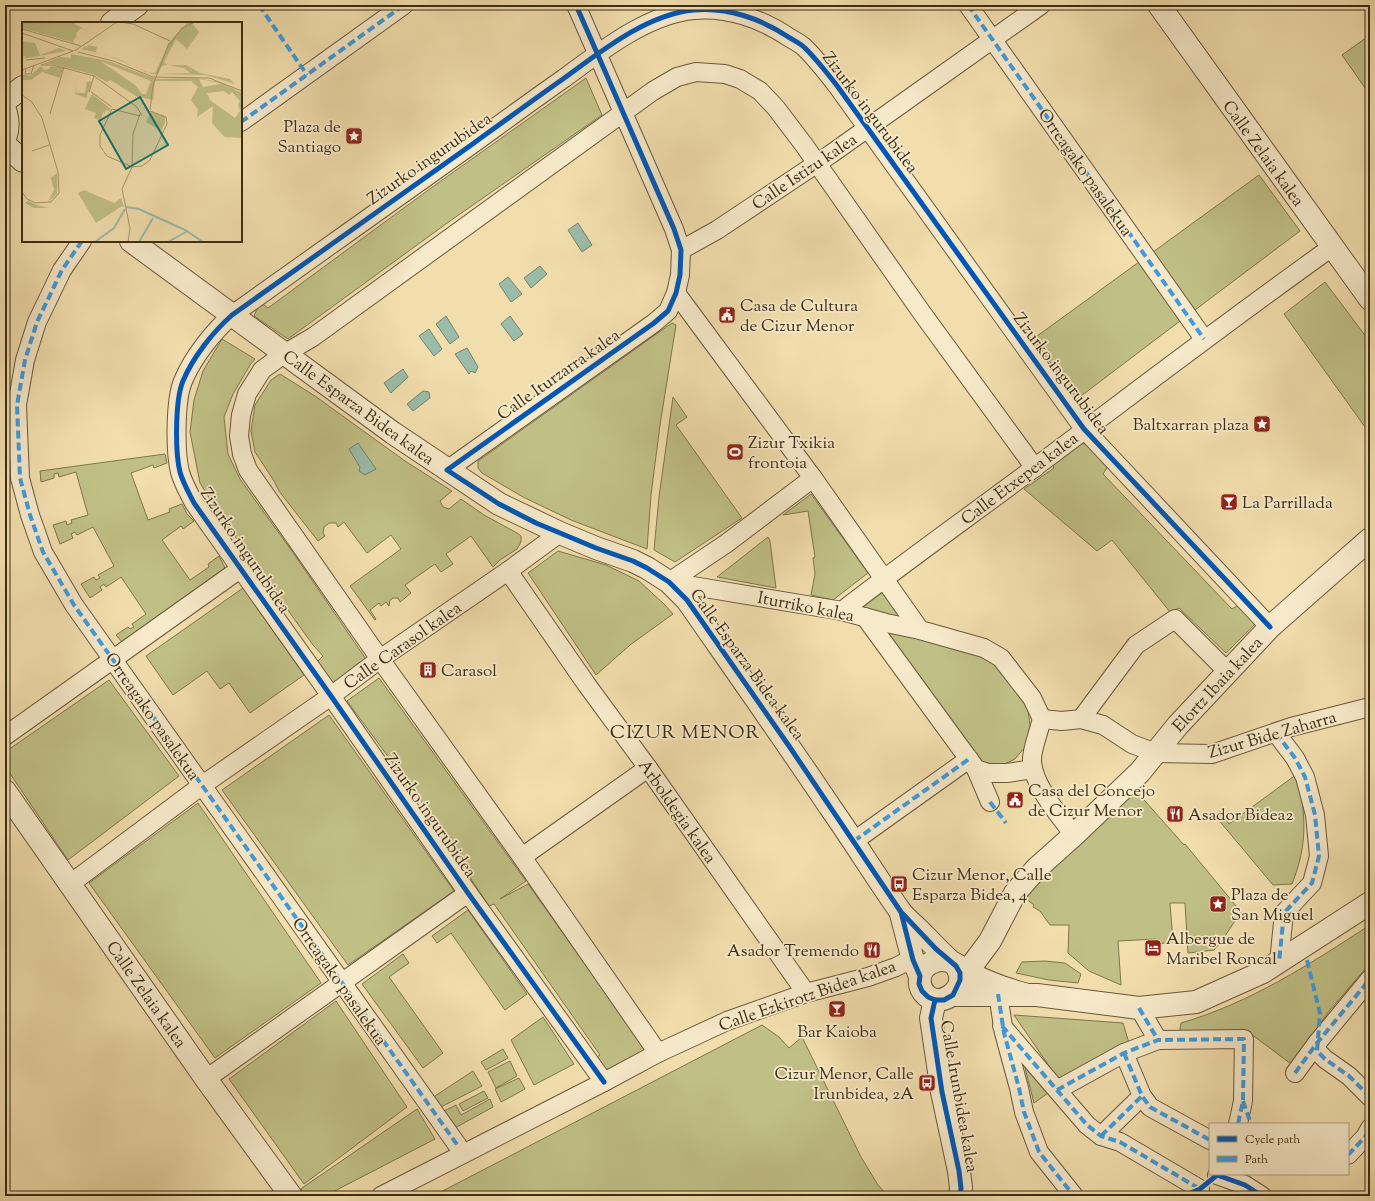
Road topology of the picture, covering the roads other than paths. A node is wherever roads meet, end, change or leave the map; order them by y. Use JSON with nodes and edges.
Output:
{"nodes":[{"id":1,"x":137,"y":5,"type":"edge"},
{"id":2,"x":404,"y":5,"type":"edge"},
{"id":3,"x":576,"y":5,"type":"edge"},
{"id":4,"x":968,"y":5,"type":"edge"},
{"id":5,"x":1041,"y":5,"type":"edge"},
{"id":6,"x":1159,"y":5,"type":"edge"},
{"id":7,"x":113,"y":22,"type":"edge"},
{"id":8,"x":992,"y":40,"type":"junction"},
{"id":9,"x":597,"y":54,"type":"junction"},
{"id":10,"x":22,"y":88,"type":"edge"},
{"id":11,"x":5,"y":101,"type":"edge"},
{"id":12,"x":5,"y":110,"type":"edge"},
{"id":13,"x":623,"y":113,"type":"junction"},
{"id":14,"x":242,"y":121,"type":"edge"},
{"id":15,"x":867,"y":128,"type":"junction"},
{"id":16,"x":5,"y":138,"type":"edge"},
{"id":17,"x":5,"y":145,"type":"edge"},
{"id":18,"x":22,"y":160,"type":"edge"},
{"id":19,"x":816,"y":163,"type":"junction"},
{"id":20,"x":81,"y":242,"type":"edge"},
{"id":21,"x":132,"y":242,"type":"edge"},
{"id":22,"x":1332,"y":247,"type":"junction"},
{"id":23,"x":682,"y":250,"type":"junction"},
{"id":24,"x":676,"y":293,"type":"junction"},
{"id":25,"x":1370,"y":299,"type":"edge"},
{"id":26,"x":232,"y":315,"type":"junction"},
{"id":27,"x":1204,"y":339,"type":"junction"},
{"id":28,"x":284,"y":354,"type":"junction"},
{"id":29,"x":1084,"y":429,"type":"junction"},
{"id":30,"x":1034,"y":468,"type":"junction"},
{"id":31,"x":447,"y":470,"type":"junction"},
{"id":32,"x":813,"y":478,"type":"junction"},
{"id":33,"x":560,"y":533,"type":"junction"},
{"id":34,"x":1370,"y":539,"type":"edge"},
{"id":35,"x":240,"y":569,"type":"junction"},
{"id":36,"x":508,"y":571,"type":"junction"},
{"id":37,"x":884,"y":578,"type":"junction"},
{"id":38,"x":670,"y":582,"type":"junction"},
{"id":39,"x":842,"y":611,"type":"junction"},
{"id":40,"x":865,"y":617,"type":"junction"},
{"id":41,"x":1270,"y":626,"type":"junction"},
{"id":42,"x":920,"y":630,"type":"junction"},
{"id":43,"x":113,"y":659,"type":"junction"},
{"id":44,"x":380,"y":659,"type":"junction"},
{"id":45,"x":1228,"y":672,"type":"junction"},
{"id":46,"x":331,"y":696,"type":"junction"},
{"id":47,"x":1370,"y":707,"type":"edge"},
{"id":48,"x":1042,"y":719,"type":"junction"},
{"id":49,"x":1081,"y":719,"type":"junction"},
{"id":50,"x":1276,"y":733,"type":"junction"},
{"id":51,"x":5,"y":736,"type":"edge"},
{"id":52,"x":1156,"y":753,"type":"junction"},
{"id":53,"x":972,"y":764,"type":"junction"},
{"id":54,"x":648,"y":768,"type":"junction"},
{"id":55,"x":1032,"y":769,"type":"junction"},
{"id":56,"x":202,"y":786,"type":"junction"},
{"id":57,"x":5,"y":791,"type":"edge"},
{"id":58,"x":990,"y":802,"type":"dead end"},
{"id":59,"x":1074,"y":835,"type":"junction"},
{"id":60,"x":854,"y":841,"type":"junction"},
{"id":61,"x":522,"y":857,"type":"junction"},
{"id":62,"x":70,"y":884,"type":"junction"},
{"id":63,"x":468,"y":893,"type":"junction"},
{"id":64,"x":1370,"y":903,"type":"edge"},
{"id":65,"x":901,"y":912,"type":"junction"},
{"id":66,"x":1279,"y":962,"type":"junction"},
{"id":67,"x":959,"y":966,"type":"junction"},
{"id":68,"x":916,"y":967,"type":"junction"},
{"id":69,"x":1370,"y":979,"type":"edge"},
{"id":70,"x":341,"y":982,"type":"junction"},
{"id":71,"x":806,"y":993,"type":"junction"},
{"id":72,"x":998,"y":994,"type":"junction"},
{"id":73,"x":1024,"y":994,"type":"junction"},
{"id":74,"x":944,"y":997,"type":"junction"},
{"id":75,"x":1138,"y":1008,"type":"junction"},
{"id":76,"x":1002,"y":1026,"type":"junction"},
{"id":77,"x":1158,"y":1040,"type":"junction"},
{"id":78,"x":1317,"y":1043,"type":"junction"},
{"id":79,"x":658,"y":1053,"type":"junction"},
{"id":80,"x":1124,"y":1053,"type":"junction"},
{"id":81,"x":1295,"y":1073,"type":"dead end"},
{"id":82,"x":206,"y":1079,"type":"junction"},
{"id":83,"x":604,"y":1082,"type":"junction"},
{"id":84,"x":1057,"y":1090,"type":"junction"},
{"id":85,"x":1142,"y":1096,"type":"junction"},
{"id":86,"x":1370,"y":1097,"type":"edge"},
{"id":87,"x":1243,"y":1101,"type":"junction"},
{"id":88,"x":1238,"y":1123,"type":"edge"},
{"id":89,"x":1251,"y":1123,"type":"edge"},
{"id":90,"x":1370,"y":1128,"type":"edge"},
{"id":91,"x":1101,"y":1136,"type":"junction"},
{"id":92,"x":1209,"y":1139,"type":"edge"},
{"id":93,"x":458,"y":1146,"type":"dead end"},
{"id":94,"x":1349,"y":1154,"type":"edge"},
{"id":95,"x":1217,"y":1175,"type":"edge"},
{"id":96,"x":1192,"y":1192,"type":"edge"},
{"id":97,"x":291,"y":1196,"type":"edge"},
{"id":98,"x":381,"y":1196,"type":"edge"},
{"id":99,"x":960,"y":1196,"type":"edge"},
{"id":100,"x":1074,"y":1196,"type":"edge"},
{"id":101,"x":1262,"y":1196,"type":"edge"}],
"edges":[{"from":1,"to":7,"type":"street"},
{"from":2,"to":14,"type":"street"},
{"from":3,"to":9,"type":"street"},
{"from":4,"to":8,"type":"street","name":"Orreagako pasalekua"},
{"from":5,"to":8,"type":"street","name":"Calle Istizu kalea"},
{"from":6,"to":22,"type":"street","name":"Calle Zelaia kalea"},
{"from":8,"to":15,"type":"street","name":"Calle Istizu kalea"},
{"from":8,"to":27,"type":"street","name":"Orreagako pasalekua"},
{"from":9,"to":13,"type":"street"},
{"from":9,"to":15,"type":"street","name":"Zizurko ingurubidea"},
{"from":9,"to":26,"type":"street","name":"Zizurko ingurubidea"},
{"from":10,"to":11,"type":"street"},
{"from":12,"to":16,"type":"street"},
{"from":13,"to":19,"type":"street"},
{"from":13,"to":23,"type":"street"},
{"from":13,"to":28,"type":"street"},
{"from":15,"to":19,"type":"street","name":"Calle Istizu kalea"},
{"from":15,"to":29,"type":"street","name":"Zizurko ingurubidea"},
{"from":17,"to":18,"type":"street"},
{"from":19,"to":23,"type":"street","name":"Calle Istizu kalea"},
{"from":19,"to":30,"type":"street"},
{"from":20,"to":43,"type":"street","name":"Orreagako pasalekua"},
{"from":21,"to":26,"type":"street","name":"Calle Esparza Bidea kalea"},
{"from":22,"to":25,"type":"street","name":"Calle Zelaia kalea"},
{"from":22,"to":27,"type":"street","name":"Calle Etxepea kalea"},
{"from":23,"to":24,"type":"street","name":"Calle Iturzarra kalea"},
{"from":24,"to":31,"type":"street","name":"Calle Iturzarra kalea"},
{"from":24,"to":32,"type":"street"},
{"from":26,"to":28,"type":"street","name":"Calle Esparza Bidea kalea"},
{"from":26,"to":35,"type":"street","name":"Zizurko ingurubidea"},
{"from":27,"to":29,"type":"street","name":"Calle Etxepea kalea"},
{"from":28,"to":31,"type":"street","name":"Calle Esparza Bidea kalea"},
{"from":28,"to":44,"type":"street"},
{"from":29,"to":30,"type":"street","name":"Calle Etxepea kalea"},
{"from":29,"to":41,"type":"street","name":"Zizurko ingurubidea"},
{"from":30,"to":37,"type":"street","name":"Calle Etxepea kalea"},
{"from":31,"to":33,"type":"street","name":"Calle Esparza Bidea kalea"},
{"from":32,"to":37,"type":"street"},
{"from":32,"to":38,"type":"street"},
{"from":33,"to":36,"type":"street","name":"Calle Carasol kalea"},
{"from":33,"to":38,"type":"street","name":"Calle Esparza Bidea kalea"},
{"from":34,"to":41,"type":"street","name":"Elortz Ibaia kalea"},
{"from":35,"to":43,"type":"street"},
{"from":35,"to":46,"type":"street","name":"Zizurko ingurubidea"},
{"from":36,"to":44,"type":"street","name":"Calle Carasol kalea"},
{"from":36,"to":54,"type":"street","name":"Arboldegia kalea"},
{"from":37,"to":39,"type":"street","name":"Calle Etxepea kalea"},
{"from":37,"to":42,"type":"street"},
{"from":38,"to":39,"type":"street","name":"Iturriko kalea"},
{"from":38,"to":60,"type":"street","name":"Calle Esparza Bidea kalea"},
{"from":39,"to":40,"type":"street","name":"Iturriko kalea"},
{"from":40,"to":42,"type":"street","name":"Iturriko kalea"},
{"from":40,"to":53,"type":"street"},
{"from":41,"to":45,"type":"street","name":"Elortz Ibaia kalea"},
{"from":42,"to":48,"type":"street","name":"Iturriko kalea"},
{"from":43,"to":51,"type":"street"},
{"from":43,"to":56,"type":"street","name":"Orreagako pasalekua"},
{"from":44,"to":46,"type":"street","name":"Calle Carasol kalea"},
{"from":44,"to":61,"type":"street"},
{"from":45,"to":49,"type":"street"},
{"from":45,"to":52,"type":"street","name":"Elortz Ibaia kalea"},
{"from":46,"to":56,"type":"street","name":"Calle Carasol kalea"},
{"from":46,"to":63,"type":"street","name":"Zizurko ingurubidea"},
{"from":47,"to":50,"type":"street","name":"Zizur Bide Zaharra"},
{"from":48,"to":49,"type":"street"},
{"from":48,"to":55,"type":"street"},
{"from":49,"to":52,"type":"street"},
{"from":50,"to":52,"type":"street","name":"Zizur Bide Zaharra"},
{"from":50,"to":66,"type":"street"},
{"from":52,"to":59,"type":"street"},
{"from":53,"to":55,"type":"street"},
{"from":53,"to":58,"type":"street"},
{"from":53,"to":60,"type":"street"},
{"from":54,"to":61,"type":"street"},
{"from":54,"to":71,"type":"street","name":"Arboldegia kalea"},
{"from":55,"to":59,"type":"street"},
{"from":56,"to":62,"type":"street","name":"Calle Carasol kalea"},
{"from":56,"to":70,"type":"street","name":"Orreagako pasalekua"},
{"from":57,"to":62,"type":"street","name":"Calle Zelaia kalea"},
{"from":59,"to":67,"type":"street"},
{"from":60,"to":65,"type":"street","name":"Calle Esparza Bidea kalea"},
{"from":61,"to":79,"type":"street"},
{"from":62,"to":82,"type":"street","name":"Calle Zelaia kalea"},
{"from":63,"to":70,"type":"street"},
{"from":63,"to":83,"type":"street","name":"Zizurko ingurubidea"},
{"from":64,"to":66,"type":"street"},
{"from":65,"to":67,"type":"street","name":"Calle Esparza Bidea kalea"},
{"from":65,"to":68,"type":"street","name":"Calle Esparza Bidea kalea"},
{"from":66,"to":75,"type":"street"},
{"from":67,"to":68,"type":"street"},
{"from":67,"to":73,"type":"street"},
{"from":67,"to":74,"type":"street","name":"Calle Irunbidea kalea"},
{"from":68,"to":71,"type":"street","name":"Calle Ezkirotz Bidea kalea"},
{"from":68,"to":74,"type":"street","name":"Calle Esparza Bidea kalea"},
{"from":69,"to":78,"type":"street"},
{"from":70,"to":82,"type":"street"},
{"from":70,"to":93,"type":"street","name":"Orreagako pasalekua"},
{"from":71,"to":79,"type":"street","name":"Calle Ezkirotz Bidea kalea"},
{"from":72,"to":73,"type":"street"},
{"from":72,"to":74,"type":"street"},
{"from":72,"to":76,"type":"street"},
{"from":73,"to":75,"type":"street"},
{"from":74,"to":99,"type":"street","name":"Calle Irunbidea kalea"},
{"from":75,"to":77,"type":"street"},
{"from":76,"to":84,"type":"street"},
{"from":76,"to":100,"type":"street"},
{"from":77,"to":80,"type":"street"},
{"from":77,"to":87,"type":"street"},
{"from":78,"to":81,"type":"street"},
{"from":78,"to":86,"type":"street"},
{"from":79,"to":83,"type":"street","name":"Calle Ezkirotz Bidea kalea"},
{"from":80,"to":84,"type":"street"},
{"from":80,"to":85,"type":"street"},
{"from":82,"to":97,"type":"street","name":"Calle Zelaia kalea"},
{"from":83,"to":98,"type":"street","name":"Calle Ezkirotz Bidea kalea"},
{"from":84,"to":91,"type":"street"},
{"from":85,"to":91,"type":"street"},
{"from":85,"to":92,"type":"street"},
{"from":87,"to":88,"type":"street"},
{"from":87,"to":89,"type":"street"},
{"from":90,"to":94,"type":"street"},
{"from":91,"to":96,"type":"street"},
{"from":95,"to":96,"type":"street"},
{"from":95,"to":101,"type":"street"}]}
